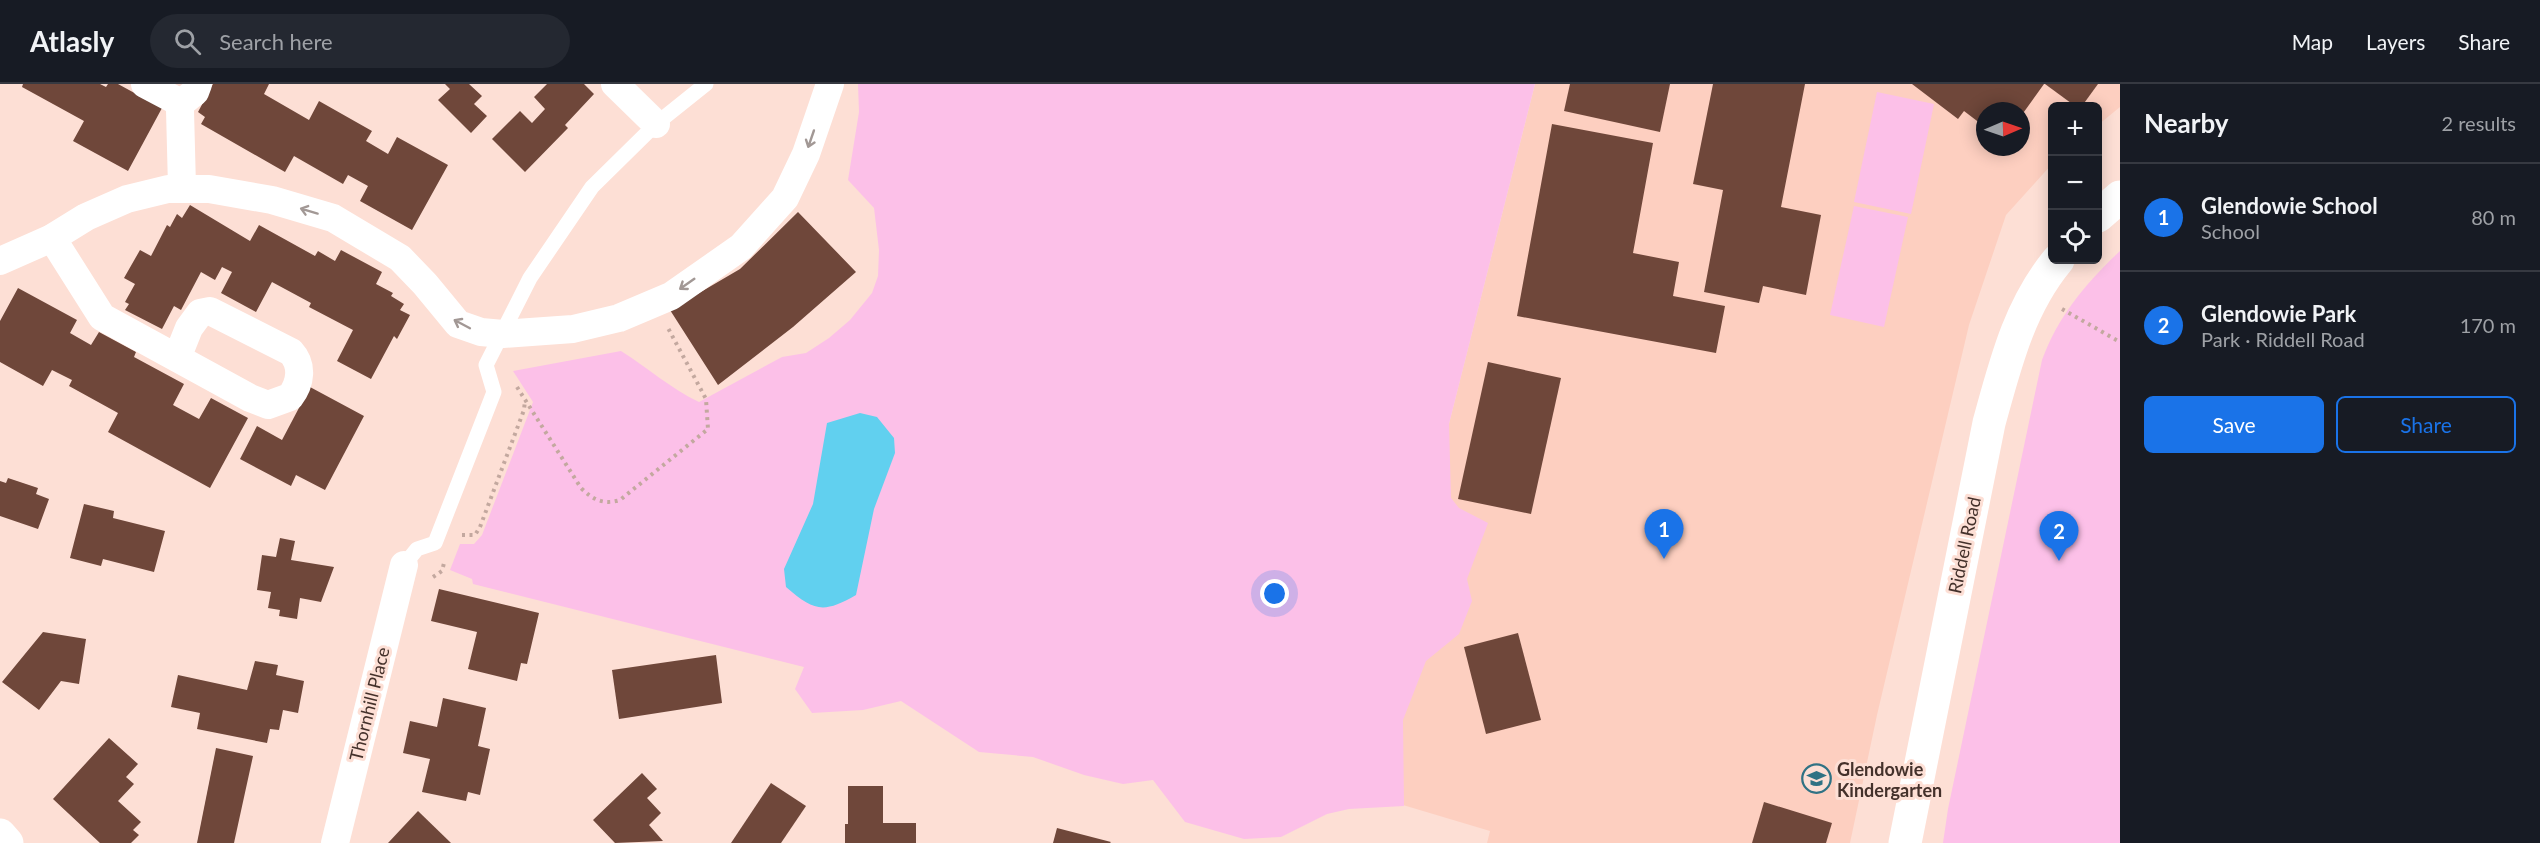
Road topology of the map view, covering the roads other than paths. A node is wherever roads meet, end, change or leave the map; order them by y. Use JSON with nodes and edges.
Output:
{"nodes":[{"id":1,"x":146,"y":84,"type":"edge"},
{"id":2,"x":615,"y":84,"type":"edge"},
{"id":3,"x":706,"y":84,"type":"edge"},
{"id":4,"x":830,"y":84,"type":"edge"},
{"id":5,"x":189,"y":94,"type":"edge"},
{"id":6,"x":656,"y":124,"type":"junction"},
{"id":7,"x":182,"y":187,"type":"junction"},
{"id":8,"x":2120,"y":197,"type":"edge"},
{"id":9,"x":2102,"y":212,"type":"edge"},
{"id":10,"x":52,"y":238,"type":"junction"},
{"id":11,"x":0,"y":261,"type":"edge"},
{"id":12,"x":2055,"y":264,"type":"edge"},
{"id":13,"x":503,"y":334,"type":"junction"},
{"id":14,"x":177,"y":358,"type":"dead end"},
{"id":15,"x":404,"y":565,"type":"joint"},
{"id":16,"x":0,"y":835,"type":"edge"},
{"id":17,"x":6,"y":843,"type":"edge"},
{"id":18,"x":335,"y":843,"type":"edge"},
{"id":19,"x":1905,"y":843,"type":"edge"}],
"edges":[{"from":1,"to":5,"type":"street"},
{"from":2,"to":6,"type":"street"},
{"from":3,"to":6,"type":"lane"},
{"from":4,"to":13,"type":"street","one_way":true},
{"from":5,"to":7,"type":"street"},
{"from":6,"to":13,"type":"lane"},
{"from":7,"to":10,"type":"street"},
{"from":13,"to":7,"type":"street","one_way":true},
{"from":8,"to":9,"type":"street"},
{"from":10,"to":11,"type":"street"},
{"from":10,"to":14,"type":"street"},
{"from":12,"to":19,"type":"street","name":"Riddell Road"},
{"from":13,"to":15,"type":"lane"},
{"from":15,"to":18,"type":"street","name":"Thornhill Place"},
{"from":16,"to":17,"type":"street"}]}
